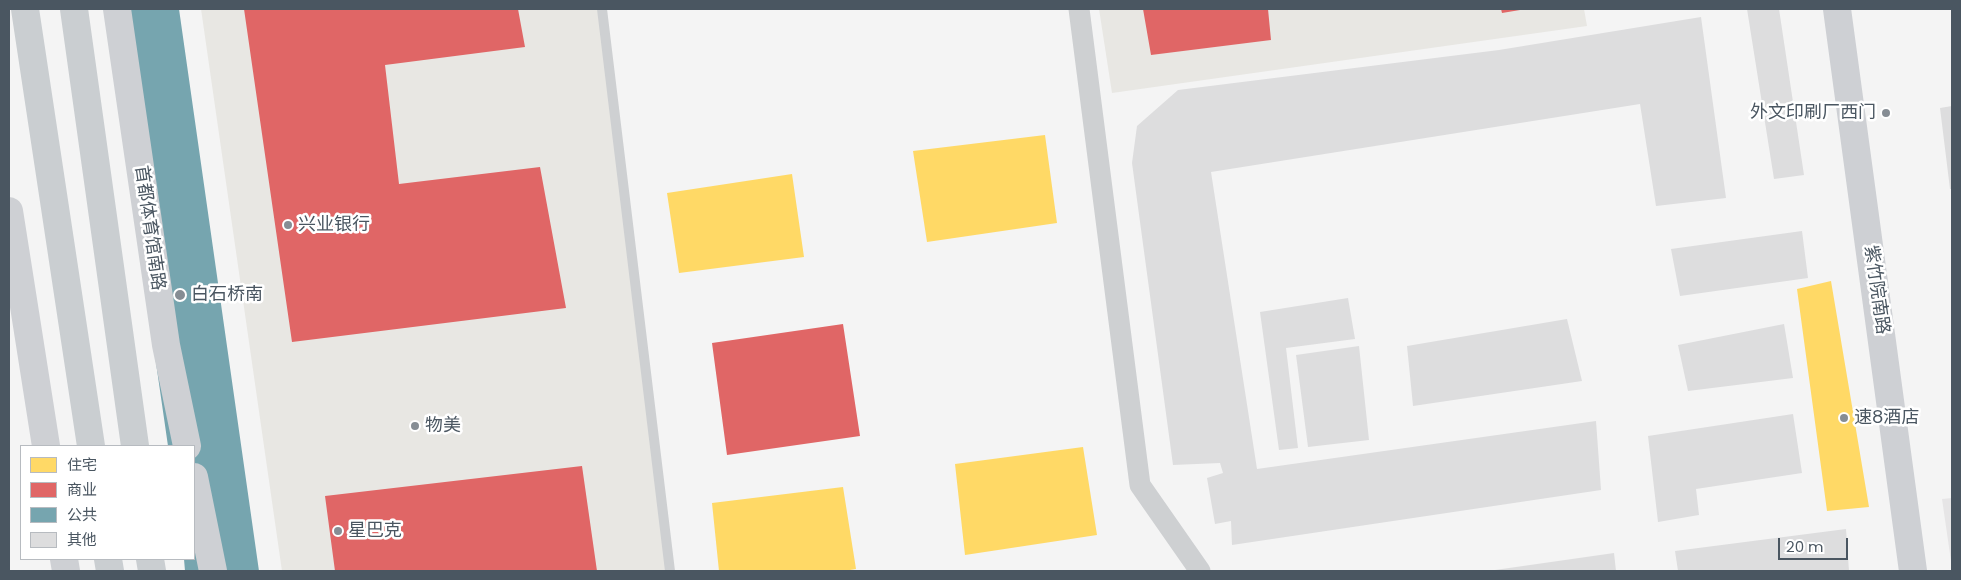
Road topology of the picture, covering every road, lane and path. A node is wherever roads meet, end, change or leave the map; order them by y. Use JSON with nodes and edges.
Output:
{"nodes":[{"id":1,"x":25,"y":9,"type":"edge"},
{"id":2,"x":74,"y":9,"type":"edge"},
{"id":3,"x":117,"y":9,"type":"edge"},
{"id":4,"x":602,"y":9,"type":"edge"},
{"id":5,"x":1079,"y":9,"type":"edge"},
{"id":6,"x":1837,"y":9,"type":"edge"},
{"id":7,"x":9,"y":211,"type":"edge"},
{"id":8,"x":46,"y":445,"type":"edge"},
{"id":9,"x":91,"y":445,"type":"edge"},
{"id":10,"x":134,"y":445,"type":"edge"},
{"id":11,"x":187,"y":445,"type":"edge"},
{"id":12,"x":195,"y":482,"type":"edge"},
{"id":13,"x":214,"y":571,"type":"edge"},
{"id":14,"x":670,"y":571,"type":"edge"},
{"id":15,"x":1200,"y":571,"type":"edge"},
{"id":16,"x":1913,"y":571,"type":"edge"}],
"edges":[{"from":1,"to":9,"type":"main road"},
{"from":2,"to":10,"type":"main road"},
{"from":3,"to":11,"type":"street","name":"首都体育馆南路"},
{"from":4,"to":14,"type":"lane"},
{"from":5,"to":15,"type":"street"},
{"from":6,"to":16,"type":"street","name":"紫竹院南路"},
{"from":7,"to":8,"type":"street"},
{"from":12,"to":13,"type":"street"}]}
